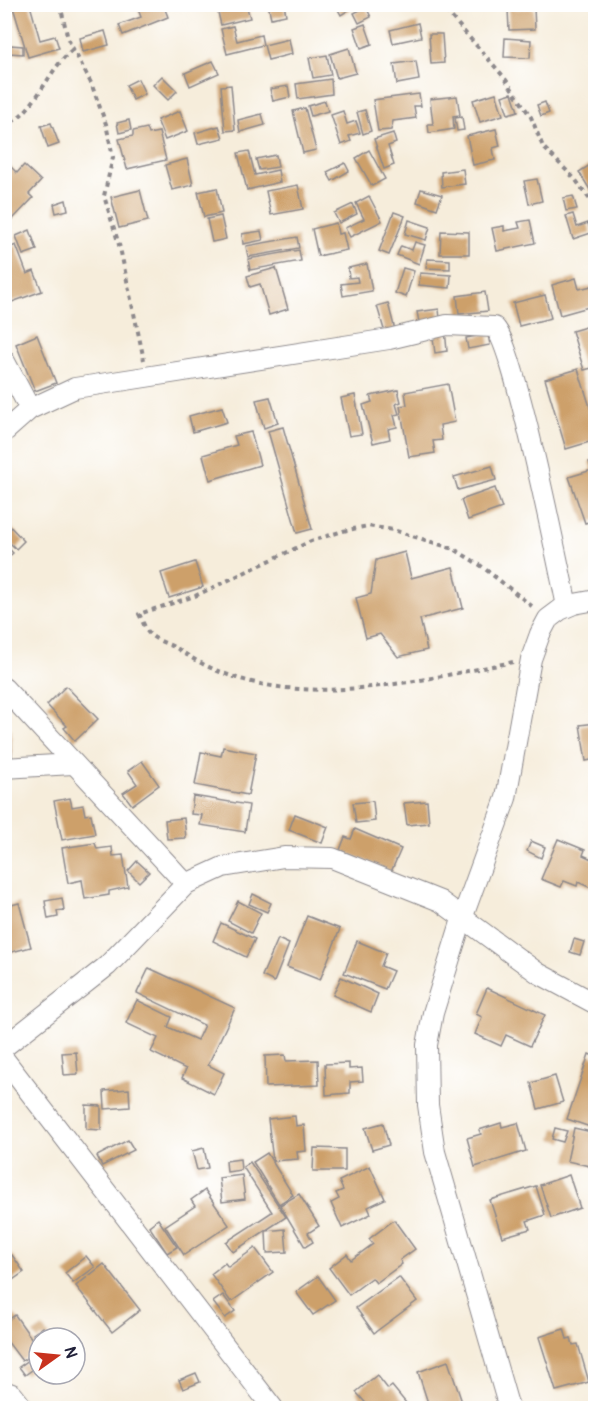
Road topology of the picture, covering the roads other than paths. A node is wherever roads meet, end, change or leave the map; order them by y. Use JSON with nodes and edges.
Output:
{"nodes":[{"id":1,"x":4,"y":360,"type":"edge"},
{"id":2,"x":30,"y":410,"type":"junction"},
{"id":3,"x":4,"y":432,"type":"edge"},
{"id":4,"x":596,"y":600,"type":"edge"},
{"id":5,"x":567,"y":606,"type":"junction"},
{"id":6,"x":4,"y":688,"type":"edge"},
{"id":7,"x":73,"y":764,"type":"junction"},
{"id":8,"x":4,"y":768,"type":"edge"},
{"id":9,"x":186,"y":884,"type":"junction"},
{"id":10,"x":464,"y":916,"type":"junction"},
{"id":11,"x":596,"y":1004,"type":"edge"},
{"id":12,"x":4,"y":1047,"type":"edge"},
{"id":13,"x":4,"y":1059,"type":"edge"},
{"id":14,"x":4,"y":1391,"type":"edge"},
{"id":15,"x":23,"y":1408,"type":"edge"},
{"id":16,"x":273,"y":1408,"type":"edge"},
{"id":17,"x":509,"y":1408,"type":"edge"}],
"edges":[{"from":1,"to":2,"type":"street"},
{"from":2,"to":3,"type":"street"},
{"from":2,"to":5,"type":"street"},
{"from":4,"to":5,"type":"street"},
{"from":5,"to":10,"type":"street"},
{"from":6,"to":7,"type":"street"},
{"from":7,"to":8,"type":"street"},
{"from":7,"to":9,"type":"street"},
{"from":9,"to":10,"type":"street"},
{"from":9,"to":12,"type":"street"},
{"from":10,"to":11,"type":"street"},
{"from":10,"to":17,"type":"street"},
{"from":13,"to":16,"type":"street"},
{"from":14,"to":15,"type":"street"}]}
